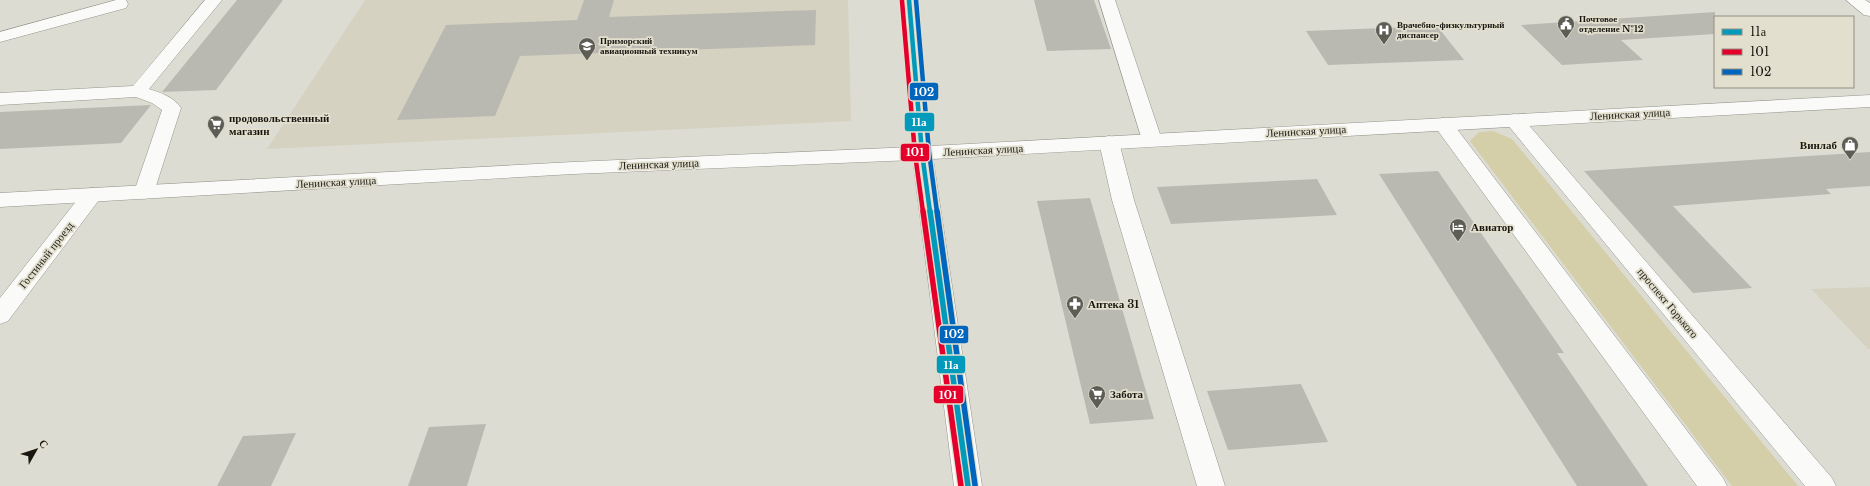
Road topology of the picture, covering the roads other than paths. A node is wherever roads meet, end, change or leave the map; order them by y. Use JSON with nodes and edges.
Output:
{"nodes":[{"id":1,"x":214,"y":0,"type":"edge"},
{"id":2,"x":910,"y":0,"type":"edge"},
{"id":3,"x":1107,"y":0,"type":"edge"},
{"id":4,"x":1854,"y":0,"type":"edge"},
{"id":5,"x":120,"y":4,"type":"dead end"},
{"id":6,"x":1870,"y":11,"type":"edge"},
{"id":7,"x":0,"y":37,"type":"edge"},
{"id":8,"x":138,"y":91,"type":"junction"},
{"id":9,"x":0,"y":99,"type":"edge"},
{"id":10,"x":1870,"y":102,"type":"edge"},
{"id":11,"x":1514,"y":120,"type":"junction"},
{"id":12,"x":1443,"y":124,"type":"junction"},
{"id":13,"x":1152,"y":140,"type":"junction"},
{"id":14,"x":1108,"y":142,"type":"junction"},
{"id":15,"x":922,"y":153,"type":"junction"},
{"id":16,"x":144,"y":192,"type":"junction"},
{"id":17,"x":92,"y":195,"type":"junction"},
{"id":18,"x":0,"y":200,"type":"edge"},
{"id":19,"x":0,"y":315,"type":"edge"},
{"id":20,"x":968,"y":486,"type":"edge"},
{"id":21,"x":1211,"y":486,"type":"edge"},
{"id":22,"x":1713,"y":486,"type":"edge"},
{"id":23,"x":1822,"y":486,"type":"edge"}],
"edges":[{"from":1,"to":8,"type":"main road"},
{"from":2,"to":15,"type":"main road"},
{"from":3,"to":13,"type":"main road"},
{"from":4,"to":6,"type":"main road"},
{"from":5,"to":7,"type":"main road"},
{"from":8,"to":9,"type":"main road"},
{"from":8,"to":16,"type":"main road"},
{"from":10,"to":11,"type":"main road","name":"Ленинская улица"},
{"from":11,"to":12,"type":"main road","name":"Ленинская улица"},
{"from":11,"to":23,"type":"main road","name":"проспект Горького"},
{"from":12,"to":13,"type":"main road","name":"Ленинская улица"},
{"from":12,"to":22,"type":"main road"},
{"from":13,"to":14,"type":"main road","name":"Ленинская улица"},
{"from":14,"to":15,"type":"main road","name":"Ленинская улица"},
{"from":14,"to":21,"type":"main road"},
{"from":15,"to":16,"type":"main road","name":"Ленинская улица"},
{"from":15,"to":20,"type":"main road"},
{"from":16,"to":17,"type":"main road","name":"Ленинская улица"},
{"from":17,"to":18,"type":"main road","name":"Ленинская улица"},
{"from":17,"to":19,"type":"main road","name":"Гостиный проезд"}]}
